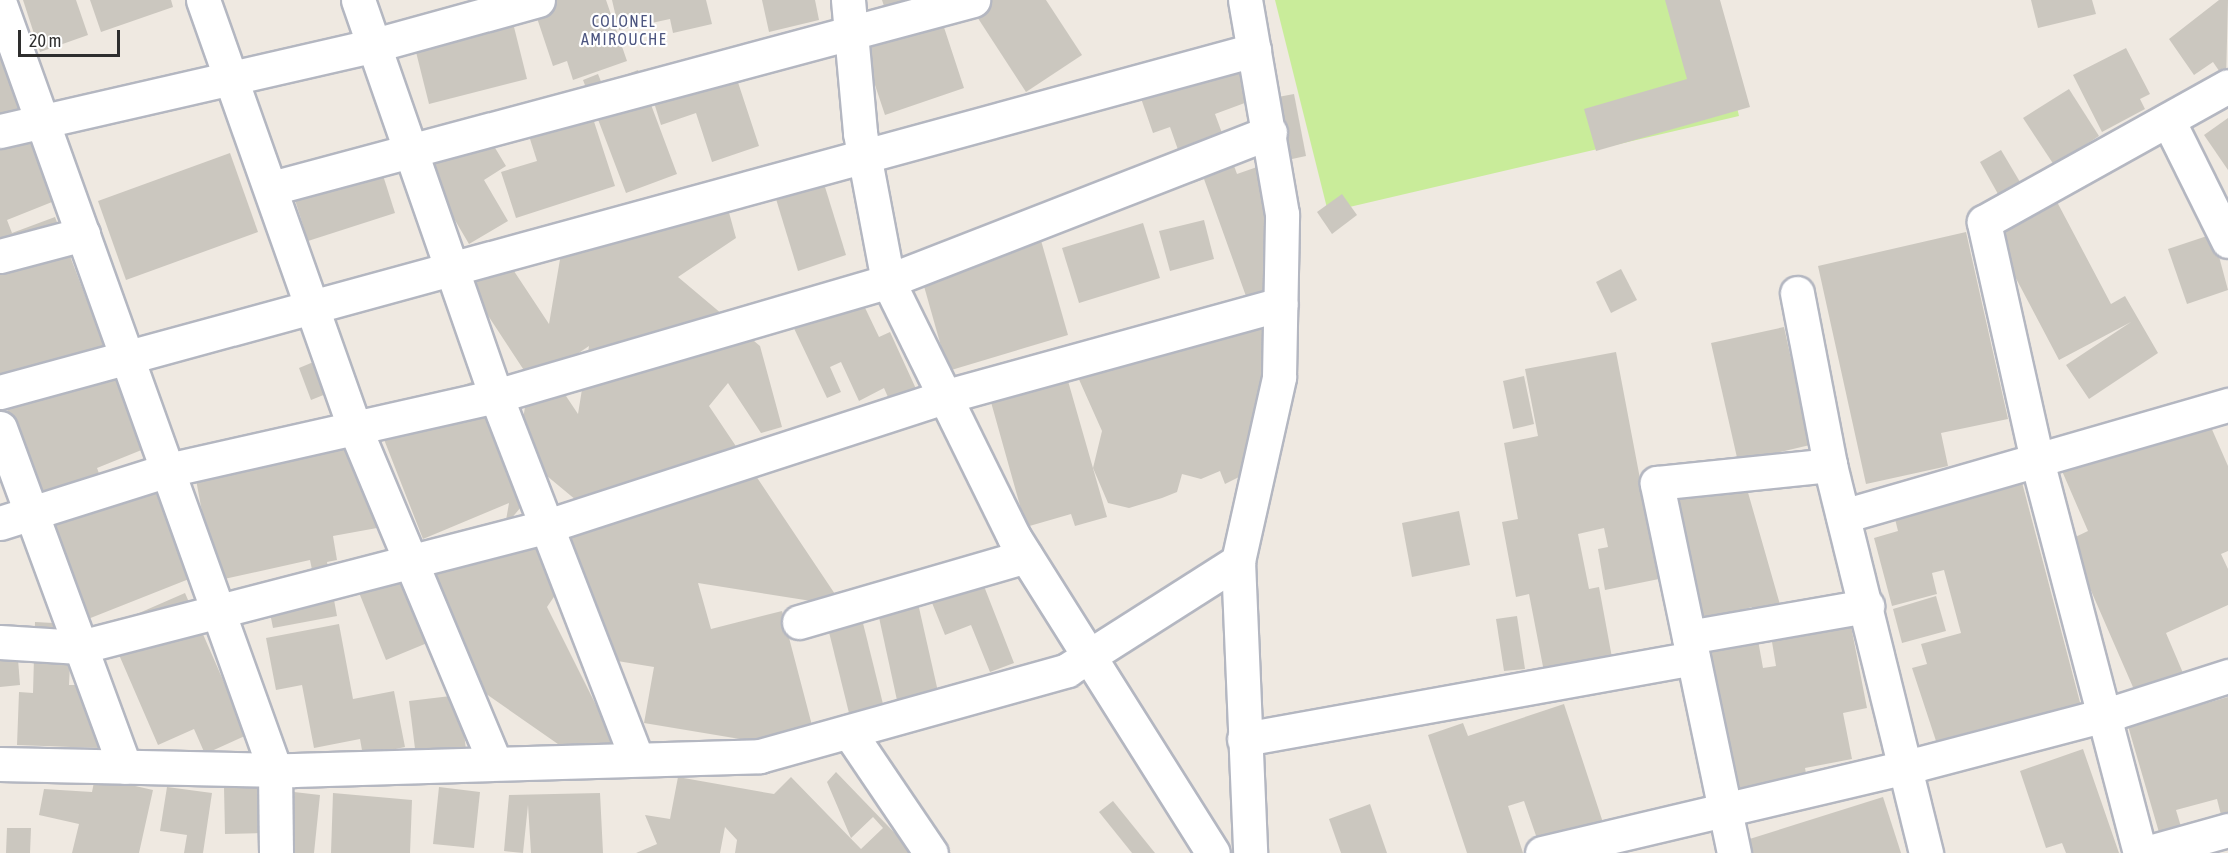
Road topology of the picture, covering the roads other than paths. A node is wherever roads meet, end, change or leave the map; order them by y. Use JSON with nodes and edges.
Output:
{"nodes":[{"id":1,"x":203,"y":0,"type":"edge"},
{"id":2,"x":358,"y":0,"type":"edge"},
{"id":3,"x":538,"y":0,"type":"edge"},
{"id":4,"x":973,"y":0,"type":"edge"},
{"id":5,"x":1245,"y":0,"type":"edge"},
{"id":6,"x":0,"y":4,"type":"edge"},
{"id":7,"x":850,"y":16,"type":"edge"},
{"id":8,"x":375,"y":45,"type":"junction"},
{"id":9,"x":1254,"y":50,"type":"junction"},
{"id":10,"x":232,"y":78,"type":"junction"},
{"id":11,"x":2228,"y":86,"type":"edge"},
{"id":12,"x":2168,"y":120,"type":"junction"},
{"id":13,"x":42,"y":122,"type":"junction"},
{"id":14,"x":0,"y":131,"type":"edge"},
{"id":15,"x":1270,"y":132,"type":"junction"},
{"id":16,"x":411,"y":151,"type":"junction"},
{"id":17,"x":867,"y":155,"type":"junction"},
{"id":18,"x":272,"y":188,"type":"junction"},
{"id":19,"x":83,"y":234,"type":"junction"},
{"id":20,"x":2228,"y":241,"type":"edge"},
{"id":21,"x":0,"y":256,"type":"edge"},
{"id":22,"x":452,"y":268,"type":"junction"},
{"id":23,"x":888,"y":281,"type":"junction"},
{"id":24,"x":1797,"y":293,"type":"dead end"},
{"id":25,"x":1281,"y":304,"type":"junction"},
{"id":26,"x":313,"y":306,"type":"junction"},
{"id":27,"x":128,"y":357,"type":"junction"},
{"id":28,"x":0,"y":392,"type":"edge"},
{"id":29,"x":496,"y":396,"type":"junction"},
{"id":30,"x":947,"y":396,"type":"junction"},
{"id":31,"x":2228,"y":405,"type":"edge"},
{"id":32,"x":354,"y":426,"type":"junction"},
{"id":33,"x":0,"y":428,"type":"edge"},
{"id":34,"x":2037,"y":460,"type":"junction"},
{"id":35,"x":1830,"y":465,"type":"junction"},
{"id":36,"x":168,"y":470,"type":"junction"},
{"id":37,"x":32,"y":514,"type":"junction"},
{"id":38,"x":1843,"y":516,"type":"junction"},
{"id":39,"x":0,"y":523,"type":"edge"},
{"id":40,"x":544,"y":526,"type":"junction"},
{"id":41,"x":1026,"y":556,"type":"junction"},
{"id":42,"x":411,"y":561,"type":"junction"},
{"id":43,"x":1238,"y":561,"type":"junction"},
{"id":44,"x":1867,"y":606,"type":"junction"},
{"id":45,"x":219,"y":610,"type":"junction"},
{"id":46,"x":799,"y":622,"type":"dead end"},
{"id":47,"x":0,"y":642,"type":"edge"},
{"id":48,"x":80,"y":647,"type":"junction"},
{"id":49,"x":1691,"y":648,"type":"junction"},
{"id":50,"x":1092,"y":654,"type":"junction"},
{"id":51,"x":2228,"y":676,"type":"edge"},
{"id":52,"x":2104,"y":715,"type":"junction"},
{"id":53,"x":849,"y":732,"type":"junction"},
{"id":54,"x":1244,"y":739,"type":"junction"},
{"id":55,"x":637,"y":759,"type":"junction"},
{"id":56,"x":495,"y":763,"type":"junction"},
{"id":57,"x":0,"y":764,"type":"edge"},
{"id":58,"x":125,"y":767,"type":"junction"},
{"id":59,"x":1905,"y":767,"type":"junction"},
{"id":60,"x":275,"y":770,"type":"junction"},
{"id":61,"x":1725,"y":810,"type":"junction"},
{"id":62,"x":2228,"y":830,"type":"edge"},
{"id":63,"x":276,"y":853,"type":"edge"},
{"id":64,"x":931,"y":853,"type":"edge"},
{"id":65,"x":1213,"y":853,"type":"edge"},
{"id":66,"x":1250,"y":853,"type":"edge"},
{"id":67,"x":1542,"y":853,"type":"edge"},
{"id":68,"x":1734,"y":853,"type":"edge"},
{"id":69,"x":1926,"y":853,"type":"edge"},
{"id":70,"x":2140,"y":853,"type":"edge"},
{"id":71,"x":2146,"y":853,"type":"edge"}],
"edges":[{"from":1,"to":10,"type":"street"},
{"from":2,"to":8,"type":"street"},
{"from":3,"to":8,"type":"street"},
{"from":4,"to":7,"type":"street"},
{"from":5,"to":9,"type":"street"},
{"from":6,"to":13,"type":"street"},
{"from":7,"to":16,"type":"street"},
{"from":7,"to":17,"type":"street"},
{"from":8,"to":10,"type":"street"},
{"from":8,"to":16,"type":"street"},
{"from":9,"to":15,"type":"street"},
{"from":9,"to":17,"type":"street"},
{"from":10,"to":13,"type":"street"},
{"from":10,"to":18,"type":"street"},
{"from":11,"to":12,"type":"street"},
{"from":12,"to":20,"type":"street"},
{"from":12,"to":34,"type":"street"},
{"from":13,"to":14,"type":"street"},
{"from":13,"to":19,"type":"street"},
{"from":15,"to":23,"type":"street"},
{"from":15,"to":25,"type":"street"},
{"from":16,"to":18,"type":"street"},
{"from":16,"to":22,"type":"street"},
{"from":17,"to":22,"type":"street"},
{"from":17,"to":23,"type":"street"},
{"from":18,"to":26,"type":"street"},
{"from":19,"to":21,"type":"street"},
{"from":19,"to":27,"type":"street"},
{"from":22,"to":26,"type":"street"},
{"from":22,"to":29,"type":"street"},
{"from":23,"to":29,"type":"street"},
{"from":23,"to":30,"type":"street"},
{"from":24,"to":35,"type":"street"},
{"from":25,"to":30,"type":"street"},
{"from":25,"to":43,"type":"street"},
{"from":26,"to":27,"type":"street"},
{"from":26,"to":32,"type":"street"},
{"from":27,"to":28,"type":"street"},
{"from":27,"to":36,"type":"street"},
{"from":29,"to":32,"type":"street"},
{"from":29,"to":40,"type":"street"},
{"from":30,"to":40,"type":"street"},
{"from":30,"to":41,"type":"street"},
{"from":31,"to":34,"type":"street"},
{"from":32,"to":36,"type":"street"},
{"from":32,"to":42,"type":"street"},
{"from":33,"to":37,"type":"street"},
{"from":34,"to":38,"type":"street"},
{"from":34,"to":52,"type":"street"},
{"from":35,"to":38,"type":"street"},
{"from":35,"to":49,"type":"street"},
{"from":36,"to":37,"type":"street"},
{"from":36,"to":45,"type":"street"},
{"from":37,"to":39,"type":"street"},
{"from":37,"to":48,"type":"street"},
{"from":38,"to":44,"type":"street"},
{"from":40,"to":42,"type":"street"},
{"from":40,"to":55,"type":"street"},
{"from":41,"to":46,"type":"street"},
{"from":41,"to":50,"type":"street"},
{"from":42,"to":45,"type":"street"},
{"from":42,"to":56,"type":"street"},
{"from":43,"to":50,"type":"street"},
{"from":43,"to":54,"type":"street"},
{"from":44,"to":49,"type":"street"},
{"from":44,"to":59,"type":"street"},
{"from":45,"to":48,"type":"street"},
{"from":45,"to":60,"type":"street"},
{"from":47,"to":48,"type":"street"},
{"from":48,"to":58,"type":"street"},
{"from":49,"to":54,"type":"street"},
{"from":49,"to":61,"type":"street"},
{"from":50,"to":53,"type":"street"},
{"from":50,"to":65,"type":"street"},
{"from":51,"to":52,"type":"street"},
{"from":52,"to":59,"type":"street"},
{"from":52,"to":70,"type":"street"},
{"from":53,"to":55,"type":"street"},
{"from":53,"to":64,"type":"street"},
{"from":54,"to":66,"type":"street"},
{"from":55,"to":56,"type":"street"},
{"from":56,"to":60,"type":"street"},
{"from":57,"to":58,"type":"street"},
{"from":58,"to":60,"type":"street"},
{"from":59,"to":61,"type":"street"},
{"from":59,"to":69,"type":"street"},
{"from":60,"to":63,"type":"street"},
{"from":61,"to":67,"type":"street"},
{"from":61,"to":68,"type":"street"},
{"from":62,"to":71,"type":"street"}]}
